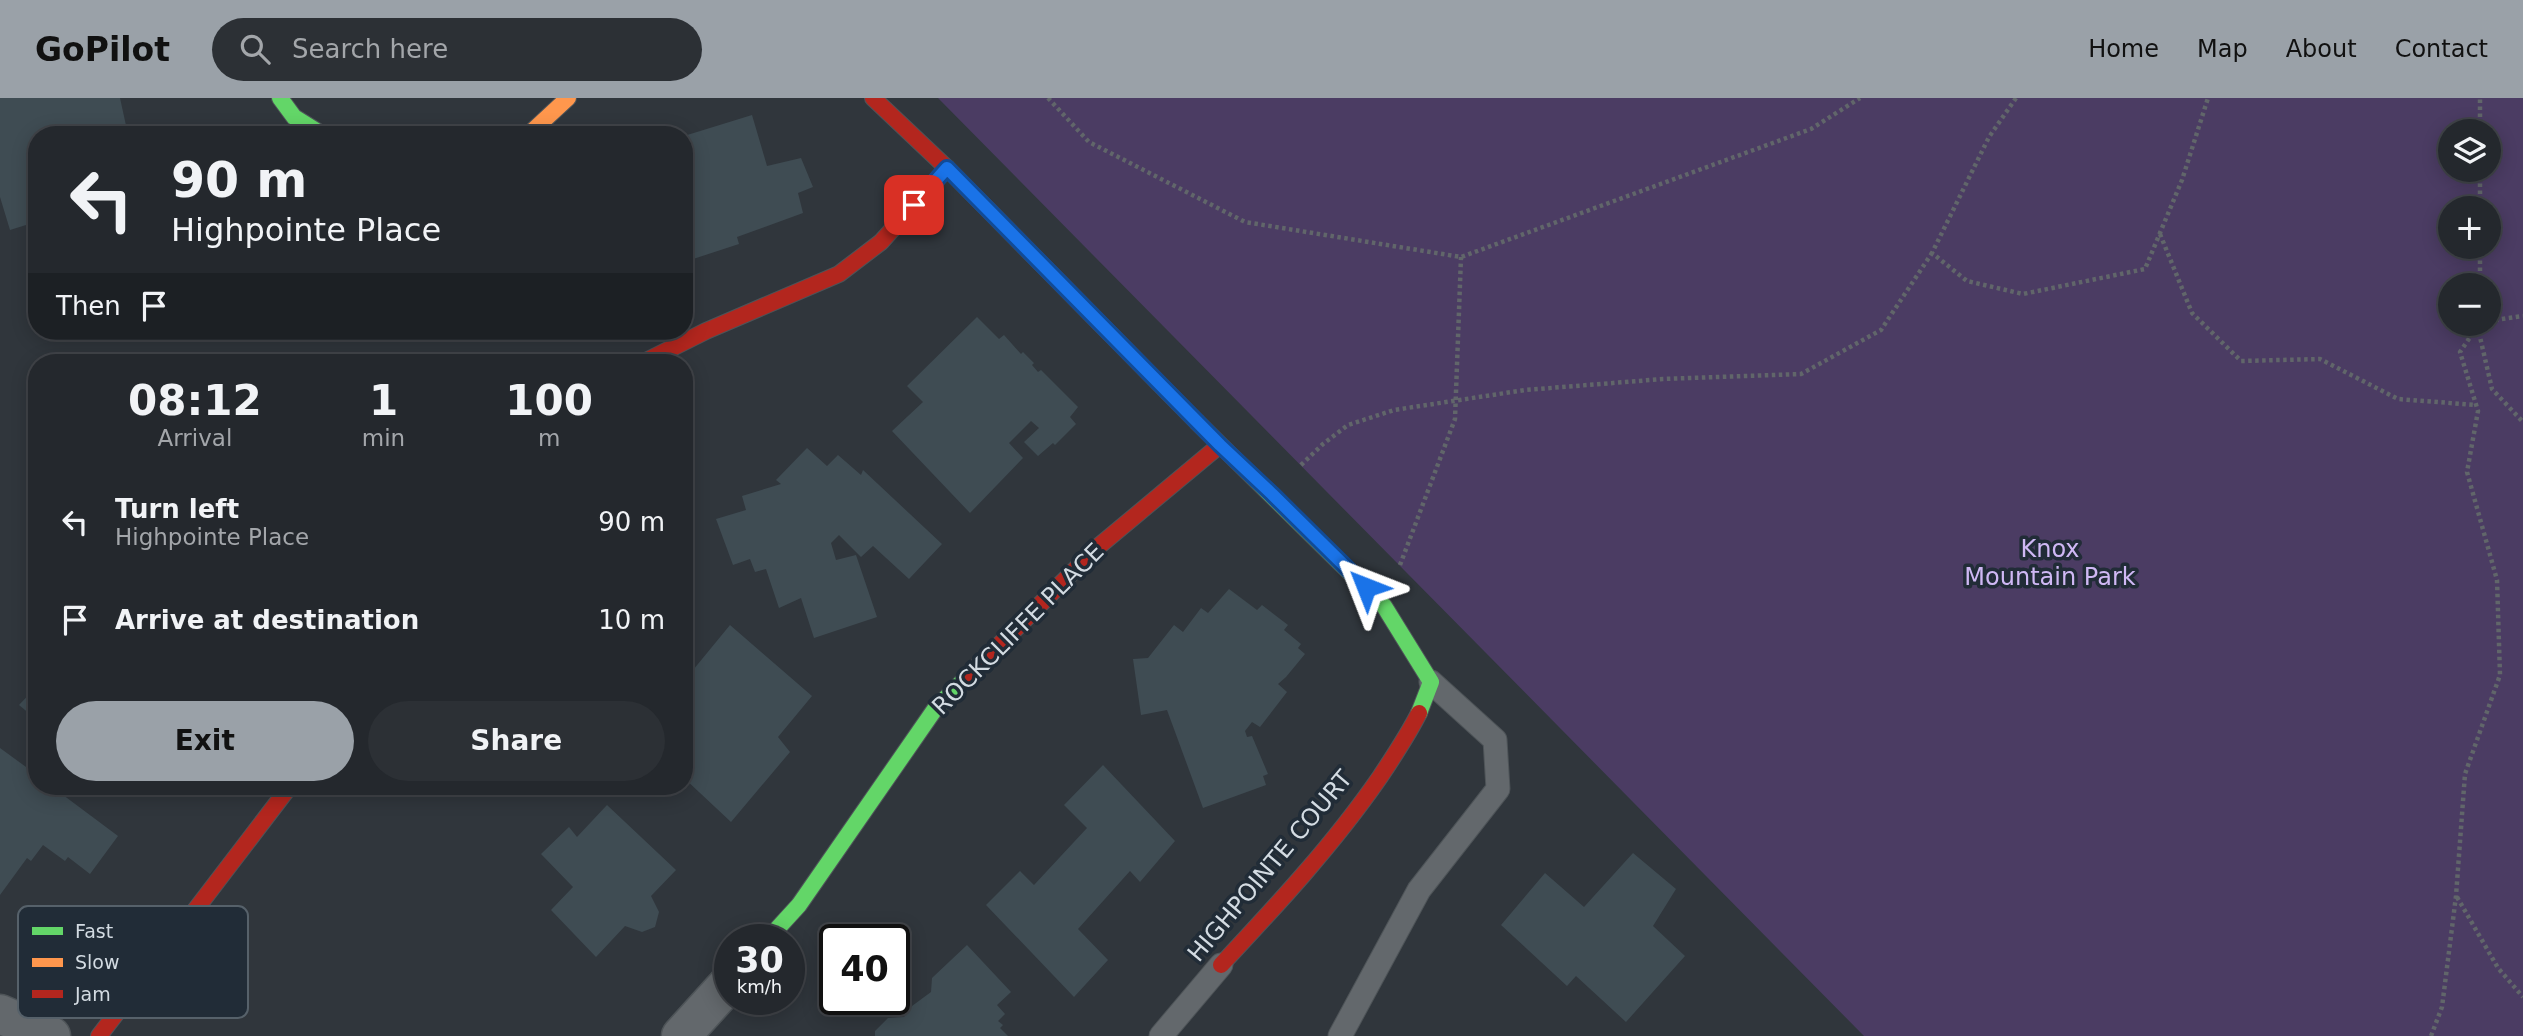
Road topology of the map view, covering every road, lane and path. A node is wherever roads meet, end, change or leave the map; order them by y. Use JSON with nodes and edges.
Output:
{"nodes":[{"id":1,"x":280,"y":98,"type":"edge"},
{"id":2,"x":568,"y":98,"type":"edge"},
{"id":3,"x":873,"y":98,"type":"edge"},
{"id":4,"x":1048,"y":98,"type":"edge"},
{"id":5,"x":1860,"y":98,"type":"edge"},
{"id":6,"x":2017,"y":98,"type":"edge"},
{"id":7,"x":2208,"y":98,"type":"edge"},
{"id":8,"x":2480,"y":98,"type":"edge"},
{"id":9,"x":2480,"y":119,"type":"edge"},
{"id":10,"x":308,"y":126,"type":"edge"},
{"id":11,"x":538,"y":126,"type":"edge"},
{"id":12,"x":947,"y":168,"type":"junction"},
{"id":13,"x":2160,"y":234,"type":"junction"},
{"id":14,"x":1932,"y":253,"type":"junction"},
{"id":15,"x":1461,"y":257,"type":"junction"},
{"id":16,"x":2523,"y":316,"type":"edge"},
{"id":17,"x":2501,"y":319,"type":"edge"},
{"id":18,"x":2471,"y":336,"type":"edge"},
{"id":19,"x":2480,"y":336,"type":"edge"},
{"id":20,"x":693,"y":337,"type":"edge"},
{"id":21,"x":688,"y":340,"type":"edge"},
{"id":22,"x":659,"y":354,"type":"edge"},
{"id":23,"x":2476,"y":405,"type":"junction"},
{"id":24,"x":2523,"y":422,"type":"edge"},
{"id":25,"x":1220,"y":445,"type":"junction"},
{"id":26,"x":1272,"y":494,"type":"junction"},
{"id":27,"x":1384,"y":606,"type":"junction"},
{"id":28,"x":1432,"y":682,"type":"junction"},
{"id":29,"x":283,"y":795,"type":"edge"},
{"id":30,"x":2456,"y":896,"type":"junction"},
{"id":31,"x":198,"y":906,"type":"edge"},
{"id":32,"x":782,"y":924,"type":"edge"},
{"id":33,"x":1221,"y":965,"type":"joint"},
{"id":34,"x":2523,"y":998,"type":"edge"},
{"id":35,"x":714,"y":1000,"type":"edge"},
{"id":36,"x":0,"y":1013,"type":"edge"},
{"id":37,"x":113,"y":1018,"type":"edge"},
{"id":38,"x":51,"y":1036,"type":"edge"},
{"id":39,"x":99,"y":1036,"type":"edge"},
{"id":40,"x":681,"y":1036,"type":"edge"},
{"id":41,"x":1160,"y":1036,"type":"edge"},
{"id":42,"x":1340,"y":1036,"type":"edge"},
{"id":43,"x":2431,"y":1036,"type":"edge"}],
"edges":[{"from":1,"to":10,"type":"street"},
{"from":2,"to":11,"type":"street"},
{"from":3,"to":12,"type":"street"},
{"from":4,"to":15,"type":"path"},
{"from":5,"to":15,"type":"path"},
{"from":6,"to":14,"type":"path"},
{"from":7,"to":13,"type":"path"},
{"from":8,"to":9,"type":"path"},
{"from":12,"to":20,"type":"street"},
{"from":12,"to":25,"type":"street"},
{"from":13,"to":14,"type":"path"},
{"from":13,"to":23,"type":"path"},
{"from":14,"to":26,"type":"path"},
{"from":15,"to":27,"type":"path"},
{"from":16,"to":17,"type":"path"},
{"from":18,"to":23,"type":"path"},
{"from":19,"to":24,"type":"path"},
{"from":21,"to":22,"type":"street"},
{"from":23,"to":30,"type":"path"},
{"from":25,"to":26,"type":"street"},
{"from":25,"to":32,"type":"street","name":"ROCKCLIFFE PLACE"},
{"from":26,"to":27,"type":"street"},
{"from":27,"to":28,"type":"street"},
{"from":28,"to":33,"type":"street","name":"HIGHPOINTE COURT"},
{"from":28,"to":42,"type":"lane"},
{"from":29,"to":31,"type":"street"},
{"from":30,"to":34,"type":"path"},
{"from":30,"to":43,"type":"path"},
{"from":33,"to":41,"type":"lane","name":"HIGHPOINTE COURT"},
{"from":35,"to":40,"type":"street"},
{"from":36,"to":38,"type":"street"},
{"from":37,"to":39,"type":"street"}]}
